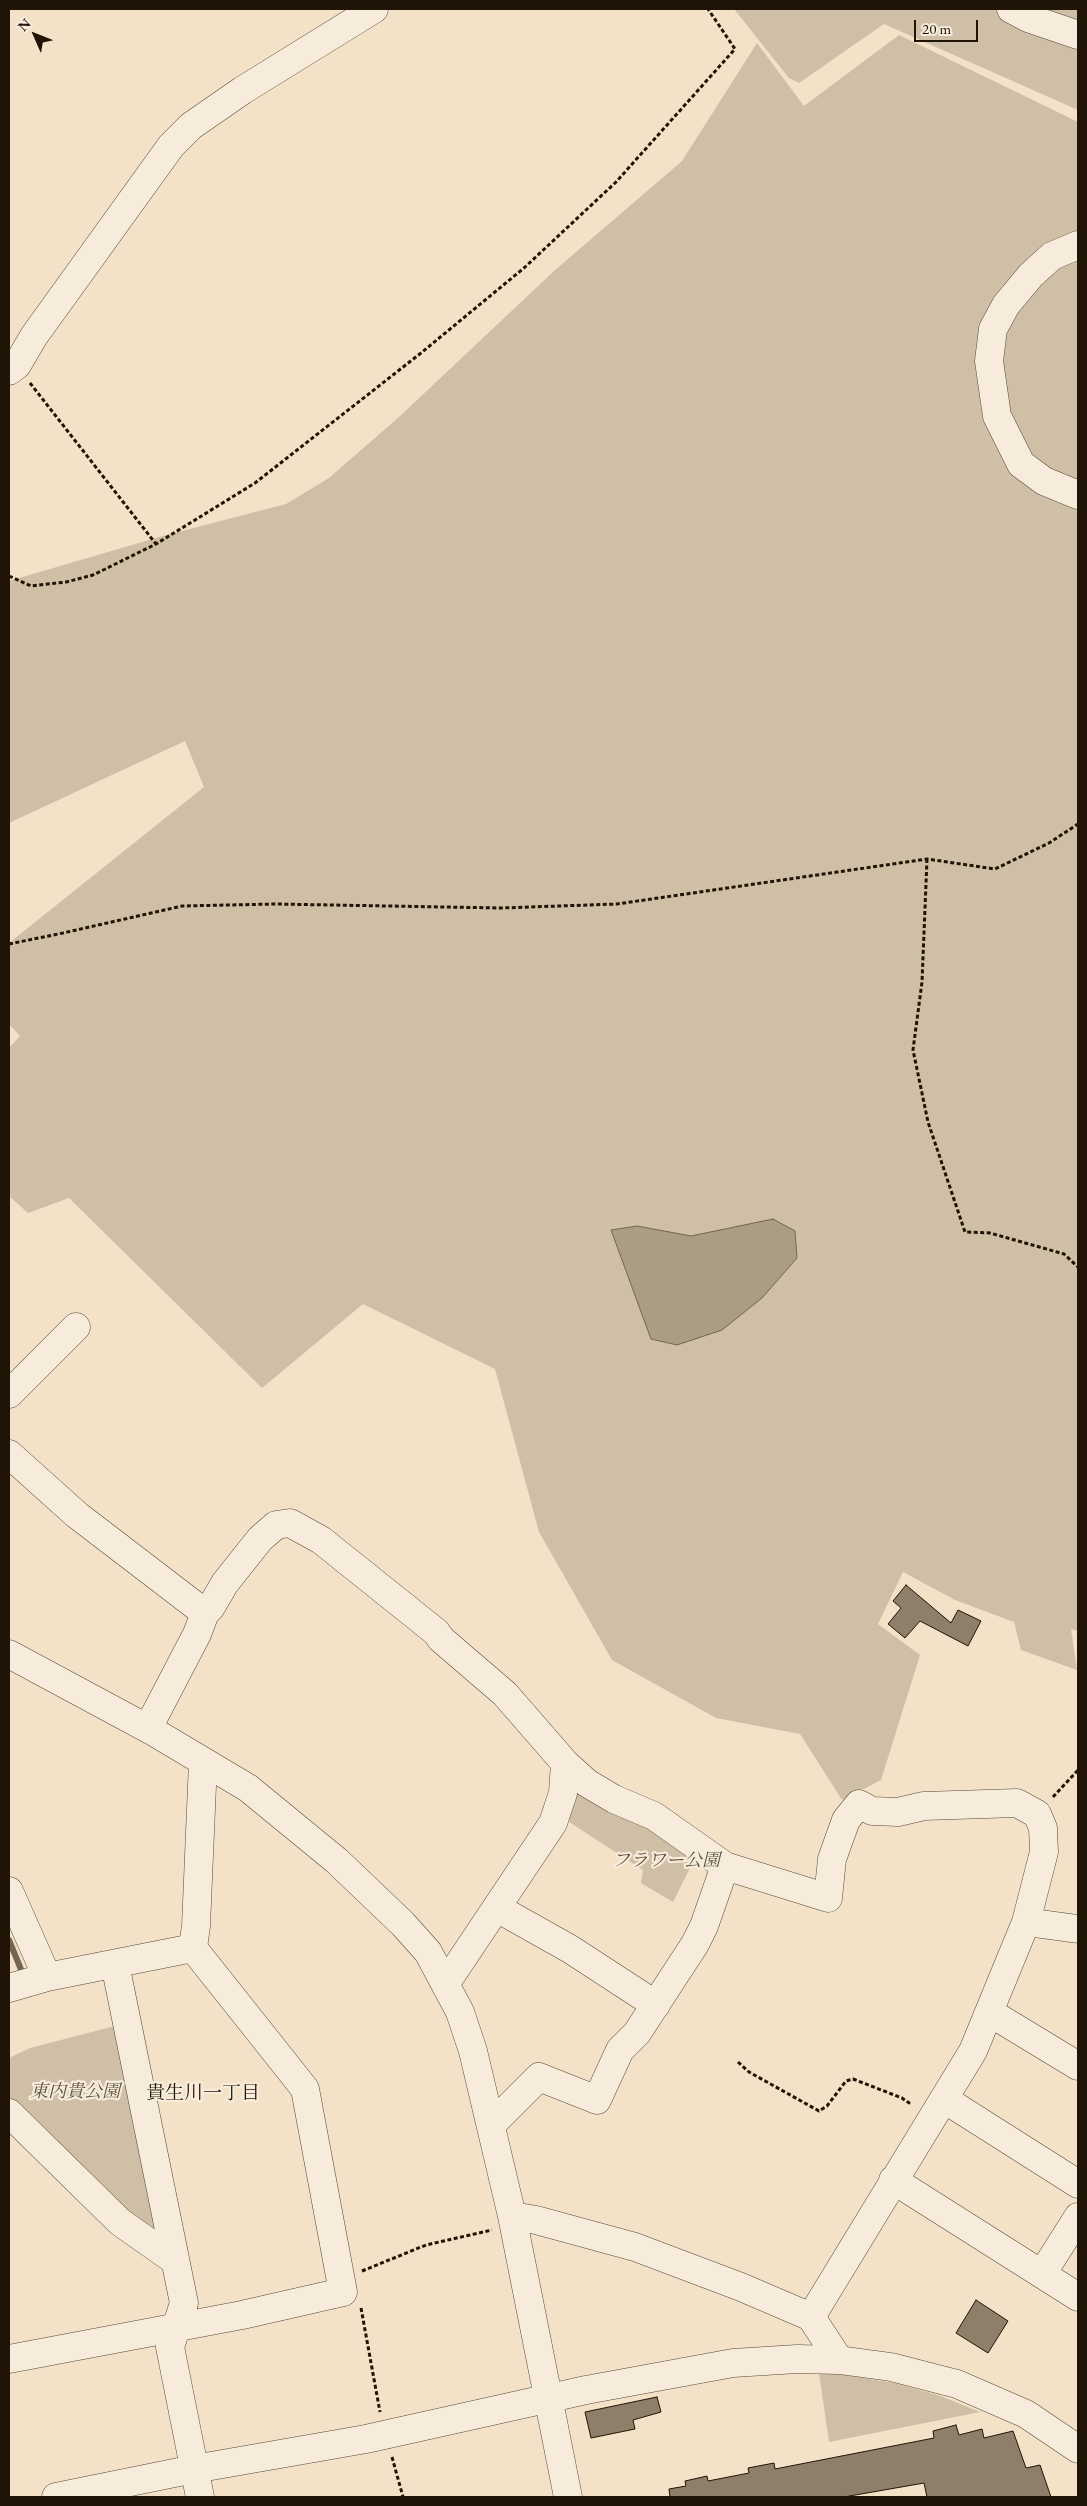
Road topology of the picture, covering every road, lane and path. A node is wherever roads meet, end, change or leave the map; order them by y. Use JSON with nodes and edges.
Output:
{"nodes":[{"id":1,"x":374,"y":9,"type":"edge"},
{"id":2,"x":708,"y":9,"type":"edge"},
{"id":3,"x":1011,"y":9,"type":"edge"},
{"id":4,"x":1078,"y":35,"type":"edge"},
{"id":5,"x":1078,"y":246,"type":"edge"},
{"id":6,"x":13,"y":368,"type":"edge"},
{"id":7,"x":1078,"y":495,"type":"edge"},
{"id":8,"x":156,"y":544,"type":"junction"},
{"id":9,"x":9,"y":576,"type":"edge"},
{"id":10,"x":1078,"y":824,"type":"edge"},
{"id":11,"x":928,"y":859,"type":"junction"},
{"id":12,"x":9,"y":944,"type":"edge"},
{"id":13,"x":1078,"y":1267,"type":"edge"},
{"id":14,"x":76,"y":1327,"type":"dead end"},
{"id":15,"x":9,"y":1394,"type":"edge"},
{"id":16,"x":9,"y":1454,"type":"edge"},
{"id":17,"x":205,"y":1613,"type":"junction"},
{"id":18,"x":9,"y":1654,"type":"edge"},
{"id":19,"x":148,"y":1728,"type":"junction"},
{"id":20,"x":204,"y":1762,"type":"junction"},
{"id":21,"x":565,"y":1763,"type":"junction"},
{"id":22,"x":1078,"y":1770,"type":"edge"},
{"id":23,"x":1037,"y":1814,"type":"junction"},
{"id":24,"x":725,"y":1866,"type":"junction"},
{"id":25,"x":9,"y":1891,"type":"edge"},
{"id":26,"x":497,"y":1908,"type":"junction"},
{"id":27,"x":1026,"y":1922,"type":"junction"},
{"id":28,"x":1078,"y":1929,"type":"edge"},
{"id":29,"x":192,"y":1948,"type":"junction"},
{"id":30,"x":115,"y":1964,"type":"junction"},
{"id":31,"x":47,"y":1977,"type":"junction"},
{"id":32,"x":446,"y":1983,"type":"junction"},
{"id":33,"x":9,"y":1988,"type":"edge"},
{"id":34,"x":656,"y":2005,"type":"junction"},
{"id":35,"x":989,"y":2012,"type":"junction"},
{"id":36,"x":738,"y":2062,"type":"dead end"},
{"id":37,"x":1078,"y":2066,"type":"edge"},
{"id":38,"x":938,"y":2109,"type":"junction"},
{"id":39,"x":9,"y":2113,"type":"edge"},
{"id":40,"x":490,"y":2125,"type":"junction"},
{"id":41,"x":893,"y":2180,"type":"junction"},
{"id":42,"x":1078,"y":2184,"type":"edge"},
{"id":43,"x":1078,"y":2217,"type":"edge"},
{"id":44,"x":513,"y":2221,"type":"junction"},
{"id":45,"x":174,"y":2260,"type":"junction"},
{"id":46,"x":1042,"y":2274,"type":"junction"},
{"id":47,"x":341,"y":2284,"type":"junction"},
{"id":48,"x":1078,"y":2297,"type":"edge"},
{"id":49,"x":811,"y":2317,"type":"junction"},
{"id":50,"x":176,"y":2327,"type":"junction"},
{"id":51,"x":9,"y":2359,"type":"edge"},
{"id":52,"x":839,"y":2360,"type":"junction"},
{"id":53,"x":548,"y":2398,"type":"junction"},
{"id":54,"x":381,"y":2417,"type":"dead end"},
{"id":55,"x":1078,"y":2449,"type":"edge"},
{"id":56,"x":392,"y":2455,"type":"dead end"},
{"id":57,"x":194,"y":2469,"type":"junction"},
{"id":58,"x":56,"y":2497,"type":"edge"},
{"id":59,"x":200,"y":2497,"type":"edge"},
{"id":60,"x":403,"y":2497,"type":"edge"},
{"id":61,"x":568,"y":2497,"type":"edge"}],
"edges":[{"from":1,"to":6,"type":"street"},
{"from":2,"to":8,"type":"path"},
{"from":3,"to":4,"type":"street"},
{"from":5,"to":7,"type":"street"},
{"from":6,"to":8,"type":"path"},
{"from":8,"to":9,"type":"path"},
{"from":10,"to":11,"type":"path"},
{"from":11,"to":12,"type":"path"},
{"from":11,"to":13,"type":"path"},
{"from":14,"to":15,"type":"street"},
{"from":16,"to":17,"type":"street"},
{"from":17,"to":19,"type":"street"},
{"from":17,"to":21,"type":"street"},
{"from":18,"to":19,"type":"street"},
{"from":19,"to":20,"type":"street"},
{"from":20,"to":29,"type":"street"},
{"from":20,"to":32,"type":"street"},
{"from":21,"to":24,"type":"street"},
{"from":21,"to":26,"type":"street"},
{"from":22,"to":23,"type":"path"},
{"from":23,"to":24,"type":"street"},
{"from":23,"to":27,"type":"street"},
{"from":24,"to":34,"type":"street"},
{"from":25,"to":31,"type":"street"},
{"from":26,"to":32,"type":"street"},
{"from":26,"to":34,"type":"street"},
{"from":27,"to":28,"type":"street"},
{"from":27,"to":35,"type":"street"},
{"from":29,"to":30,"type":"street"},
{"from":29,"to":47,"type":"street"},
{"from":30,"to":31,"type":"street"},
{"from":30,"to":45,"type":"street"},
{"from":31,"to":33,"type":"street"},
{"from":32,"to":40,"type":"street"},
{"from":34,"to":40,"type":"street"},
{"from":35,"to":37,"type":"street"},
{"from":35,"to":38,"type":"street"},
{"from":36,"to":38,"type":"path"},
{"from":38,"to":41,"type":"street"},
{"from":38,"to":42,"type":"street"},
{"from":39,"to":45,"type":"street"},
{"from":40,"to":44,"type":"street"},
{"from":41,"to":46,"type":"street"},
{"from":41,"to":49,"type":"street"},
{"from":43,"to":46,"type":"street"},
{"from":44,"to":47,"type":"path"},
{"from":44,"to":49,"type":"street"},
{"from":44,"to":53,"type":"street"},
{"from":45,"to":50,"type":"street"},
{"from":46,"to":48,"type":"street"},
{"from":47,"to":50,"type":"street"},
{"from":47,"to":54,"type":"path"},
{"from":49,"to":52,"type":"street"},
{"from":50,"to":51,"type":"street"},
{"from":50,"to":57,"type":"street"},
{"from":52,"to":53,"type":"street"},
{"from":52,"to":55,"type":"street"},
{"from":53,"to":57,"type":"street"},
{"from":53,"to":61,"type":"street"},
{"from":56,"to":60,"type":"path"},
{"from":57,"to":58,"type":"street"},
{"from":57,"to":59,"type":"street"}]}
